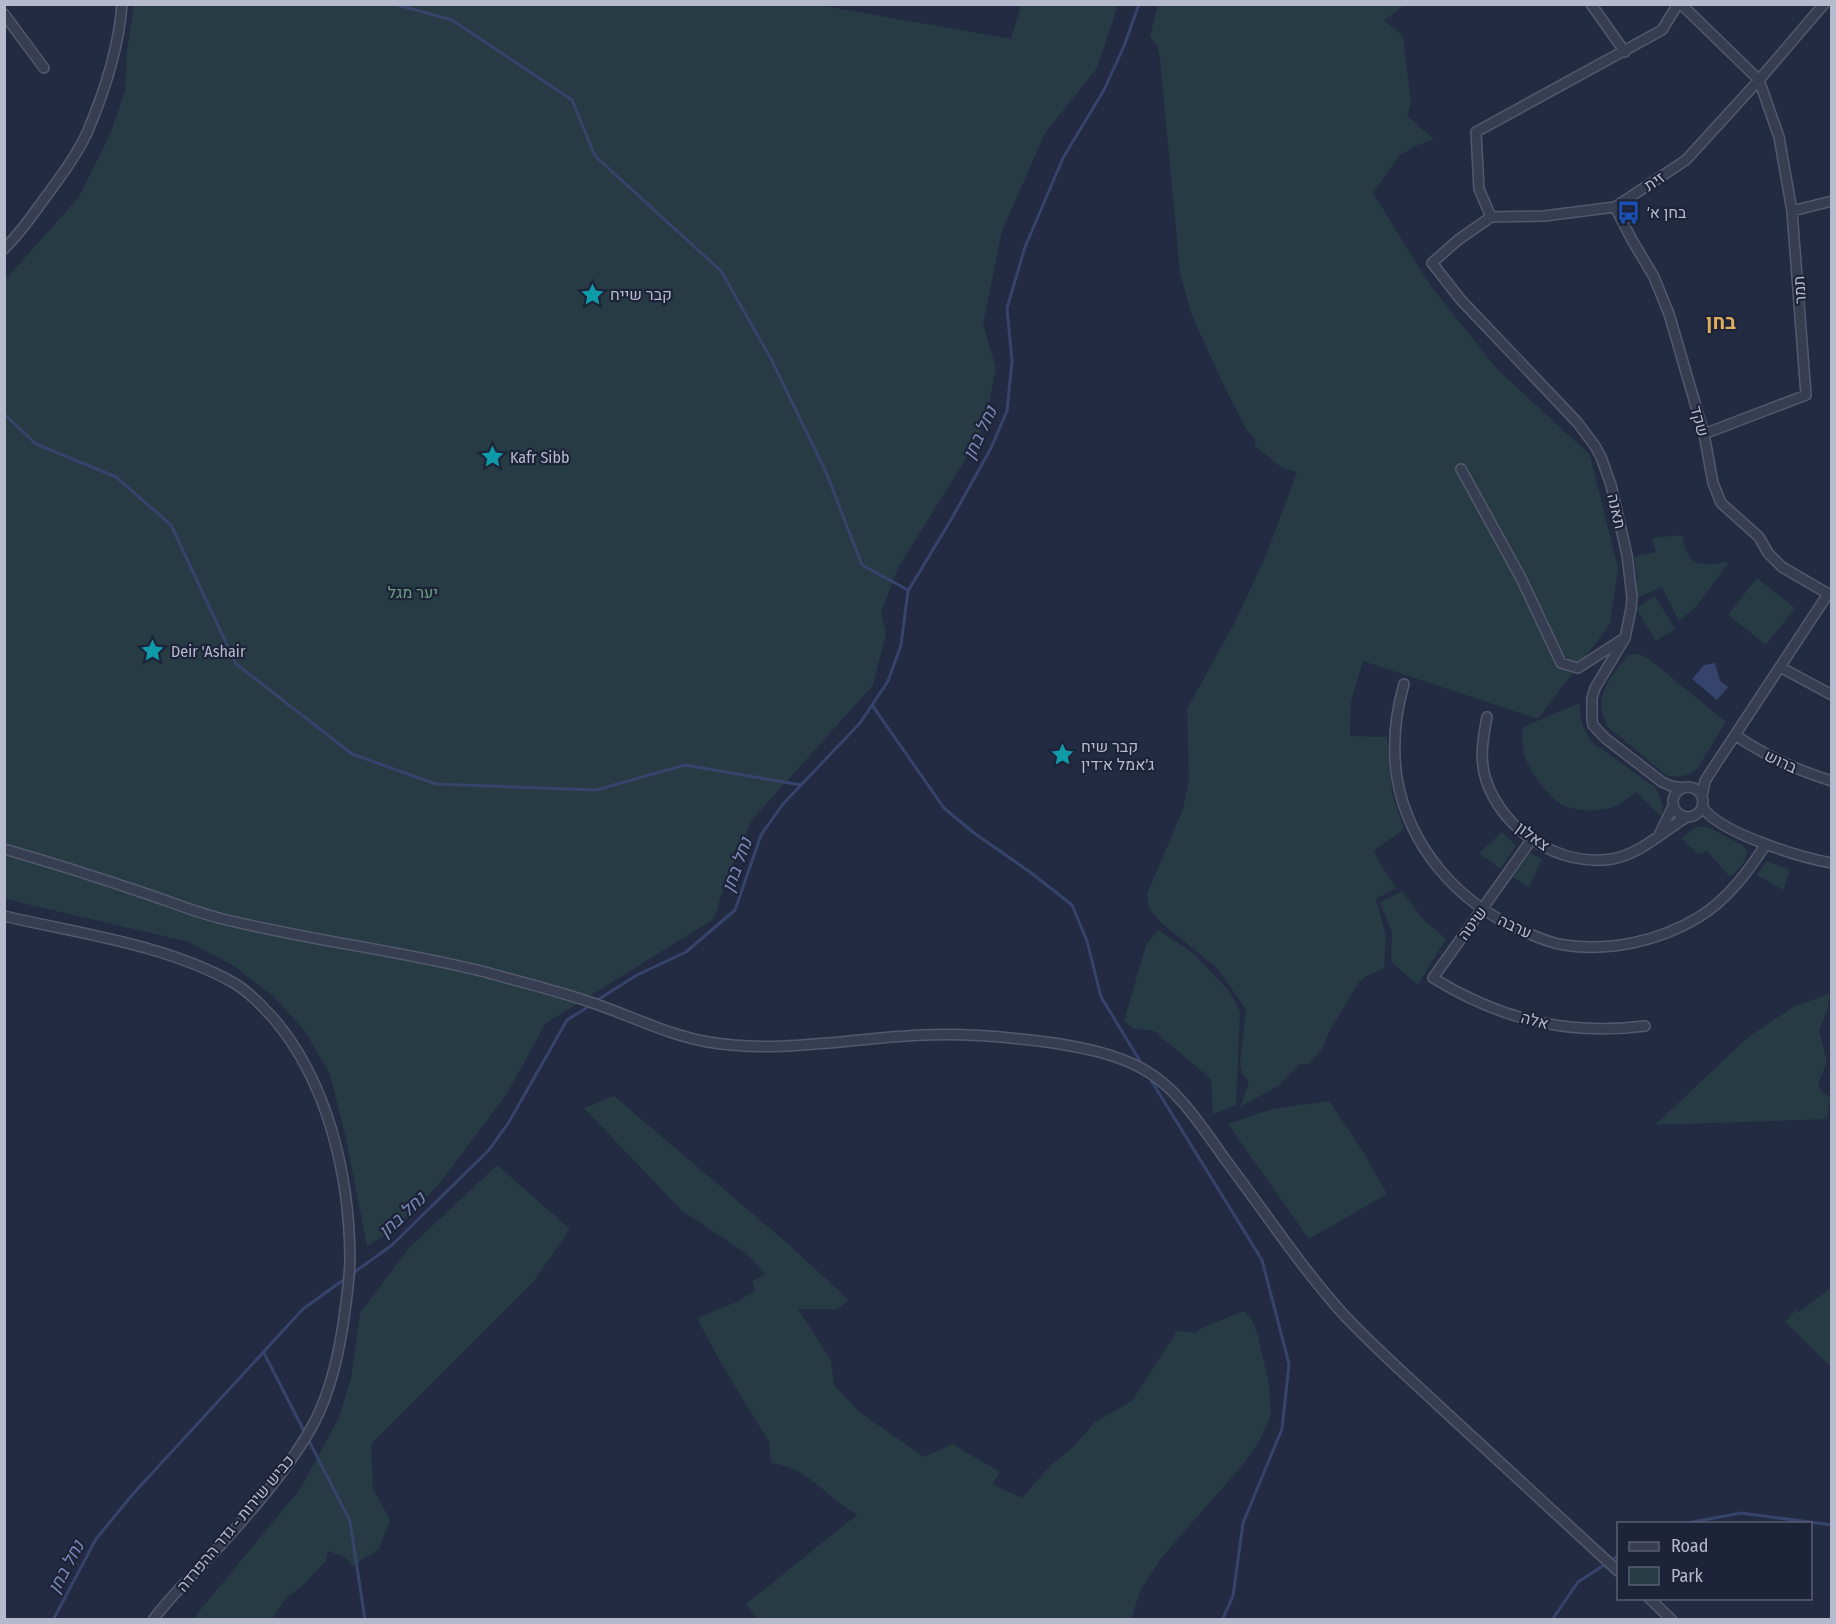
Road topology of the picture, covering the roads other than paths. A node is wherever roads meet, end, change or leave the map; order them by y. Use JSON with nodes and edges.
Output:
{"nodes":[{"id":1,"x":122,"y":4,"type":"edge"},
{"id":2,"x":1591,"y":4,"type":"edge"},
{"id":3,"x":1680,"y":4,"type":"edge"},
{"id":4,"x":1824,"y":4,"type":"edge"},
{"id":5,"x":4,"y":14,"type":"edge"},
{"id":6,"x":1625,"y":52,"type":"junction"},
{"id":7,"x":44,"y":68,"type":"dead end"},
{"id":8,"x":1759,"y":80,"type":"junction"},
{"id":9,"x":1832,"y":201,"type":"edge"},
{"id":10,"x":1615,"y":207,"type":"junction"},
{"id":11,"x":1792,"y":211,"type":"junction"},
{"id":12,"x":1491,"y":217,"type":"junction"},
{"id":13,"x":4,"y":249,"type":"edge"},
{"id":14,"x":1704,"y":434,"type":"junction"},
{"id":15,"x":1461,"y":469,"type":"dead end"},
{"id":16,"x":1830,"y":595,"type":"edge"},
{"id":17,"x":1625,"y":638,"type":"junction"},
{"id":18,"x":1780,"y":667,"type":"junction"},
{"id":19,"x":1404,"y":684,"type":"dead end"},
{"id":20,"x":1832,"y":694,"type":"edge"},
{"id":21,"x":1487,"y":717,"type":"dead end"},
{"id":22,"x":1735,"y":735,"type":"junction"},
{"id":23,"x":1710,"y":773,"type":"junction"},
{"id":24,"x":1832,"y":781,"type":"edge"},
{"id":25,"x":1662,"y":782,"type":"junction"},
{"id":26,"x":1687,"y":788,"type":"junction"},
{"id":27,"x":1702,"y":801,"type":"junction"},
{"id":28,"x":1673,"y":804,"type":"junction"},
{"id":29,"x":1691,"y":816,"type":"junction"},
{"id":30,"x":1714,"y":819,"type":"junction"},
{"id":31,"x":1659,"y":836,"type":"junction"},
{"id":32,"x":1532,"y":839,"type":"junction"},
{"id":33,"x":1766,"y":844,"type":"junction"},
{"id":34,"x":4,"y":849,"type":"edge"},
{"id":35,"x":1832,"y":863,"type":"edge"},
{"id":36,"x":1482,"y":910,"type":"junction"},
{"id":37,"x":4,"y":916,"type":"edge"},
{"id":38,"x":1433,"y":978,"type":"joint"},
{"id":39,"x":1645,"y":1026,"type":"dead end"},
{"id":40,"x":1617,"y":1569,"type":"edge"},
{"id":41,"x":1650,"y":1600,"type":"edge"},
{"id":42,"x":153,"y":1620,"type":"edge"},
{"id":43,"x":1672,"y":1620,"type":"edge"}],
"edges":[{"from":1,"to":13,"type":"street"},
{"from":2,"to":6,"type":"street"},
{"from":3,"to":6,"type":"street"},
{"from":3,"to":8,"type":"street"},
{"from":4,"to":8,"type":"street","name":"זית"},
{"from":5,"to":7,"type":"street"},
{"from":6,"to":12,"type":"street"},
{"from":8,"to":10,"type":"street","name":"זית"},
{"from":8,"to":11,"type":"street","name":"תמר"},
{"from":9,"to":11,"type":"street"},
{"from":10,"to":12,"type":"street","name":"זית"},
{"from":10,"to":14,"type":"street","name":"שקד"},
{"from":11,"to":14,"type":"street","name":"תמר"},
{"from":12,"to":17,"type":"street","name":"תאנה"},
{"from":14,"to":16,"type":"street","name":"שקד"},
{"from":15,"to":17,"type":"street"},
{"from":16,"to":18,"type":"street"},
{"from":17,"to":25,"type":"street","name":"תאנה"},
{"from":18,"to":20,"type":"street"},
{"from":18,"to":22,"type":"street"},
{"from":19,"to":36,"type":"street","name":"ערבה"},
{"from":21,"to":32,"type":"street","name":"צאלון"},
{"from":22,"to":23,"type":"street"},
{"from":22,"to":24,"type":"street","name":"ברוש"},
{"from":23,"to":26,"type":"street"},
{"from":23,"to":27,"type":"street"},
{"from":25,"to":26,"type":"street","name":"תאנה"},
{"from":25,"to":28,"type":"street","name":"תאנה"},
{"from":26,"to":27,"type":"street"},
{"from":26,"to":28,"type":"street"},
{"from":27,"to":29,"type":"street"},
{"from":27,"to":30,"type":"street"},
{"from":28,"to":29,"type":"street"},
{"from":28,"to":31,"type":"street"},
{"from":29,"to":30,"type":"street"},
{"from":29,"to":31,"type":"street","name":"צאלון"},
{"from":30,"to":33,"type":"street"},
{"from":31,"to":32,"type":"street","name":"צאלון"},
{"from":32,"to":36,"type":"street","name":"שיטה"},
{"from":33,"to":35,"type":"street"},
{"from":33,"to":36,"type":"street","name":"ערבה"},
{"from":34,"to":40,"type":"street"},
{"from":36,"to":38,"type":"street","name":"שיטה"},
{"from":37,"to":42,"type":"street","name":"כביש שירות - גדר ההפרדה"},
{"from":38,"to":39,"type":"street","name":"אלה"},
{"from":41,"to":43,"type":"street"}]}
